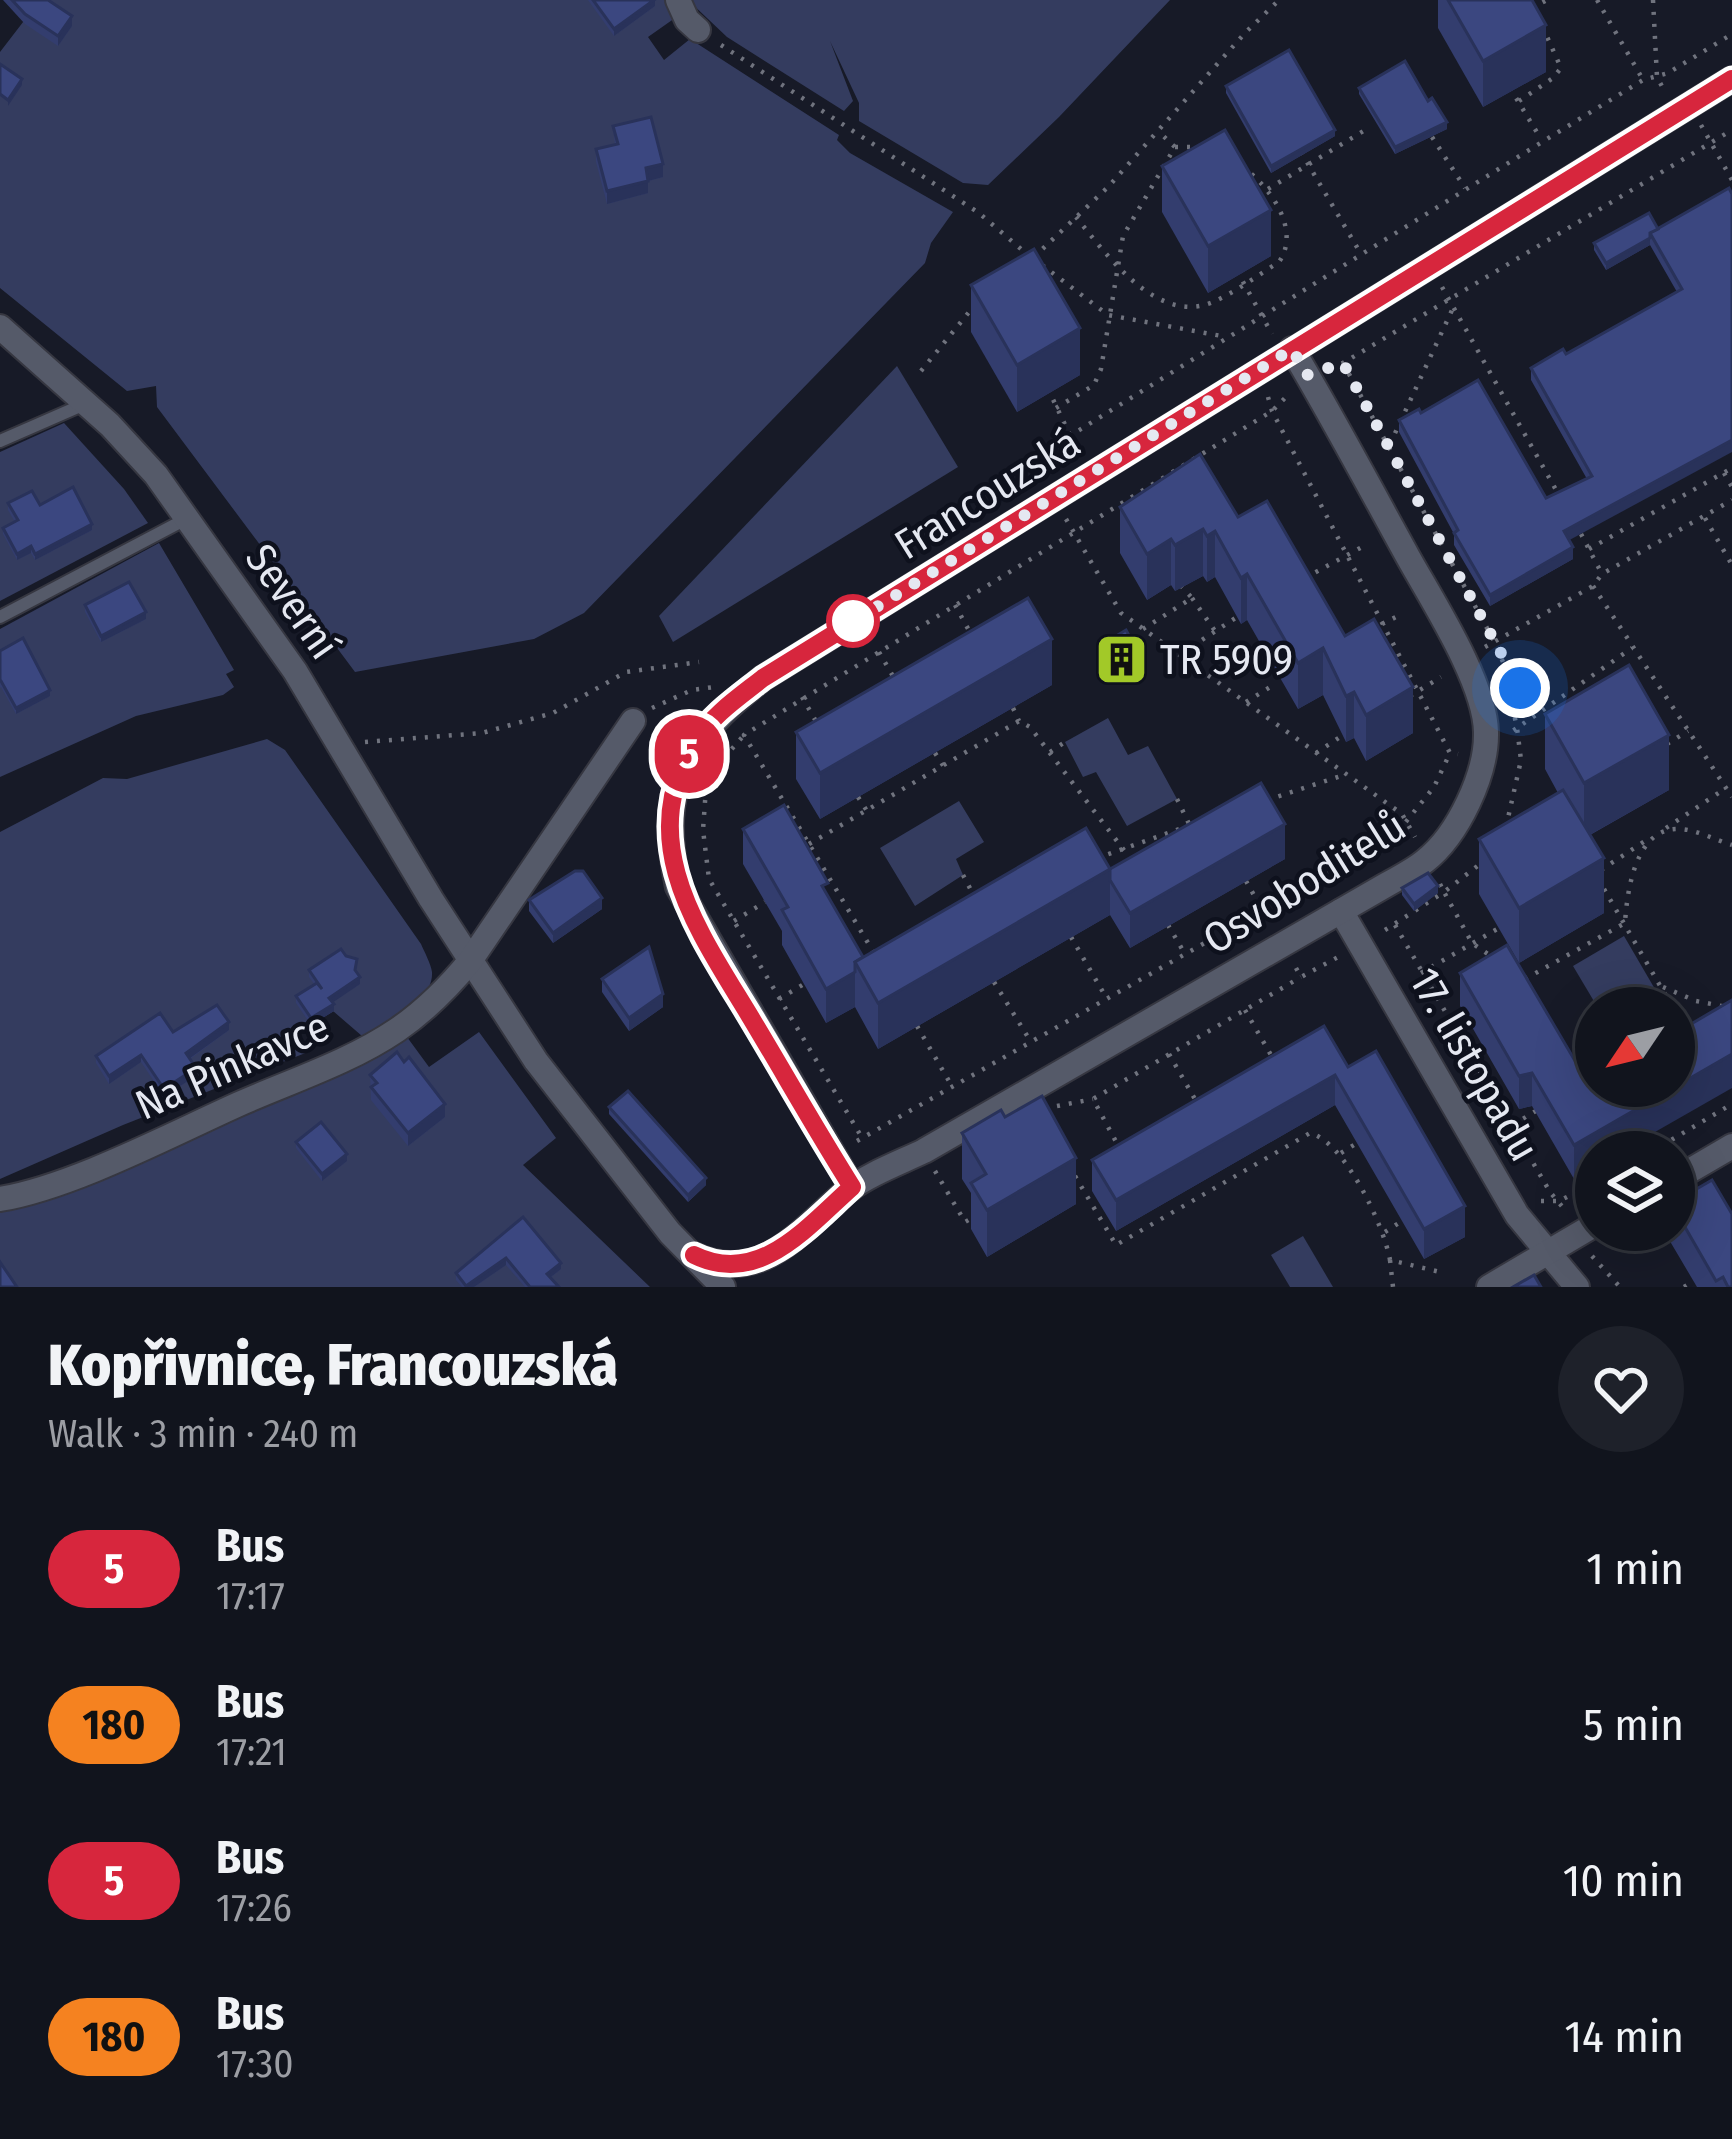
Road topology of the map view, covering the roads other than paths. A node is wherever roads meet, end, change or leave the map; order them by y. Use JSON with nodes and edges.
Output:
{"nodes":[{"id":1,"x":678,"y":0,"type":"edge"},
{"id":2,"x":698,"y":30,"type":"road end"},
{"id":3,"x":1732,"y":79,"type":"edge"},
{"id":4,"x":0,"y":327,"type":"edge"},
{"id":5,"x":1292,"y":349,"type":"junction"},
{"id":6,"x":87,"y":404,"type":"junction"},
{"id":7,"x":0,"y":440,"type":"edge"},
{"id":8,"x":187,"y":518,"type":"junction"},
{"id":9,"x":0,"y":617,"type":"edge"},
{"id":10,"x":633,"y":721,"type":"road end"},
{"id":11,"x":1341,"y":911,"type":"junction"},
{"id":12,"x":470,"y":961,"type":"junction"},
{"id":13,"x":1732,"y":1146,"type":"edge"},
{"id":14,"x":1695,"y":1168,"type":"edge"},
{"id":15,"x":852,"y":1187,"type":"junction"},
{"id":16,"x":0,"y":1199,"type":"edge"},
{"id":17,"x":1575,"y":1236,"type":"edge"},
{"id":18,"x":1545,"y":1253,"type":"junction"},
{"id":19,"x":694,"y":1255,"type":"junction"},
{"id":20,"x":723,"y":1287,"type":"edge"},
{"id":21,"x":1489,"y":1287,"type":"edge"},
{"id":22,"x":1577,"y":1287,"type":"edge"}],
"edges":[{"from":1,"to":2,"type":"street"},
{"from":3,"to":5,"type":"street","name":"Francouzská"},
{"from":4,"to":6,"type":"street","name":"Severní"},
{"from":5,"to":11,"type":"street","name":"Osvoboditelů"},
{"from":5,"to":15,"type":"street","name":"Francouzská"},
{"from":6,"to":7,"type":"lane"},
{"from":6,"to":8,"type":"street","name":"Severní"},
{"from":8,"to":9,"type":"lane"},
{"from":8,"to":12,"type":"street","name":"Severní"},
{"from":10,"to":12,"type":"street"},
{"from":11,"to":15,"type":"street","name":"Osvoboditelů"},
{"from":11,"to":18,"type":"street","name":"17. listopadu"},
{"from":12,"to":16,"type":"street","name":"Na Pinkavce"},
{"from":12,"to":19,"type":"street","name":"Severní"},
{"from":13,"to":14,"type":"street"},
{"from":15,"to":19,"type":"street"},
{"from":17,"to":18,"type":"street"},
{"from":18,"to":21,"type":"street"},
{"from":18,"to":22,"type":"street","name":"17. listopadu"},
{"from":19,"to":20,"type":"street","name":"Severní"}]}
